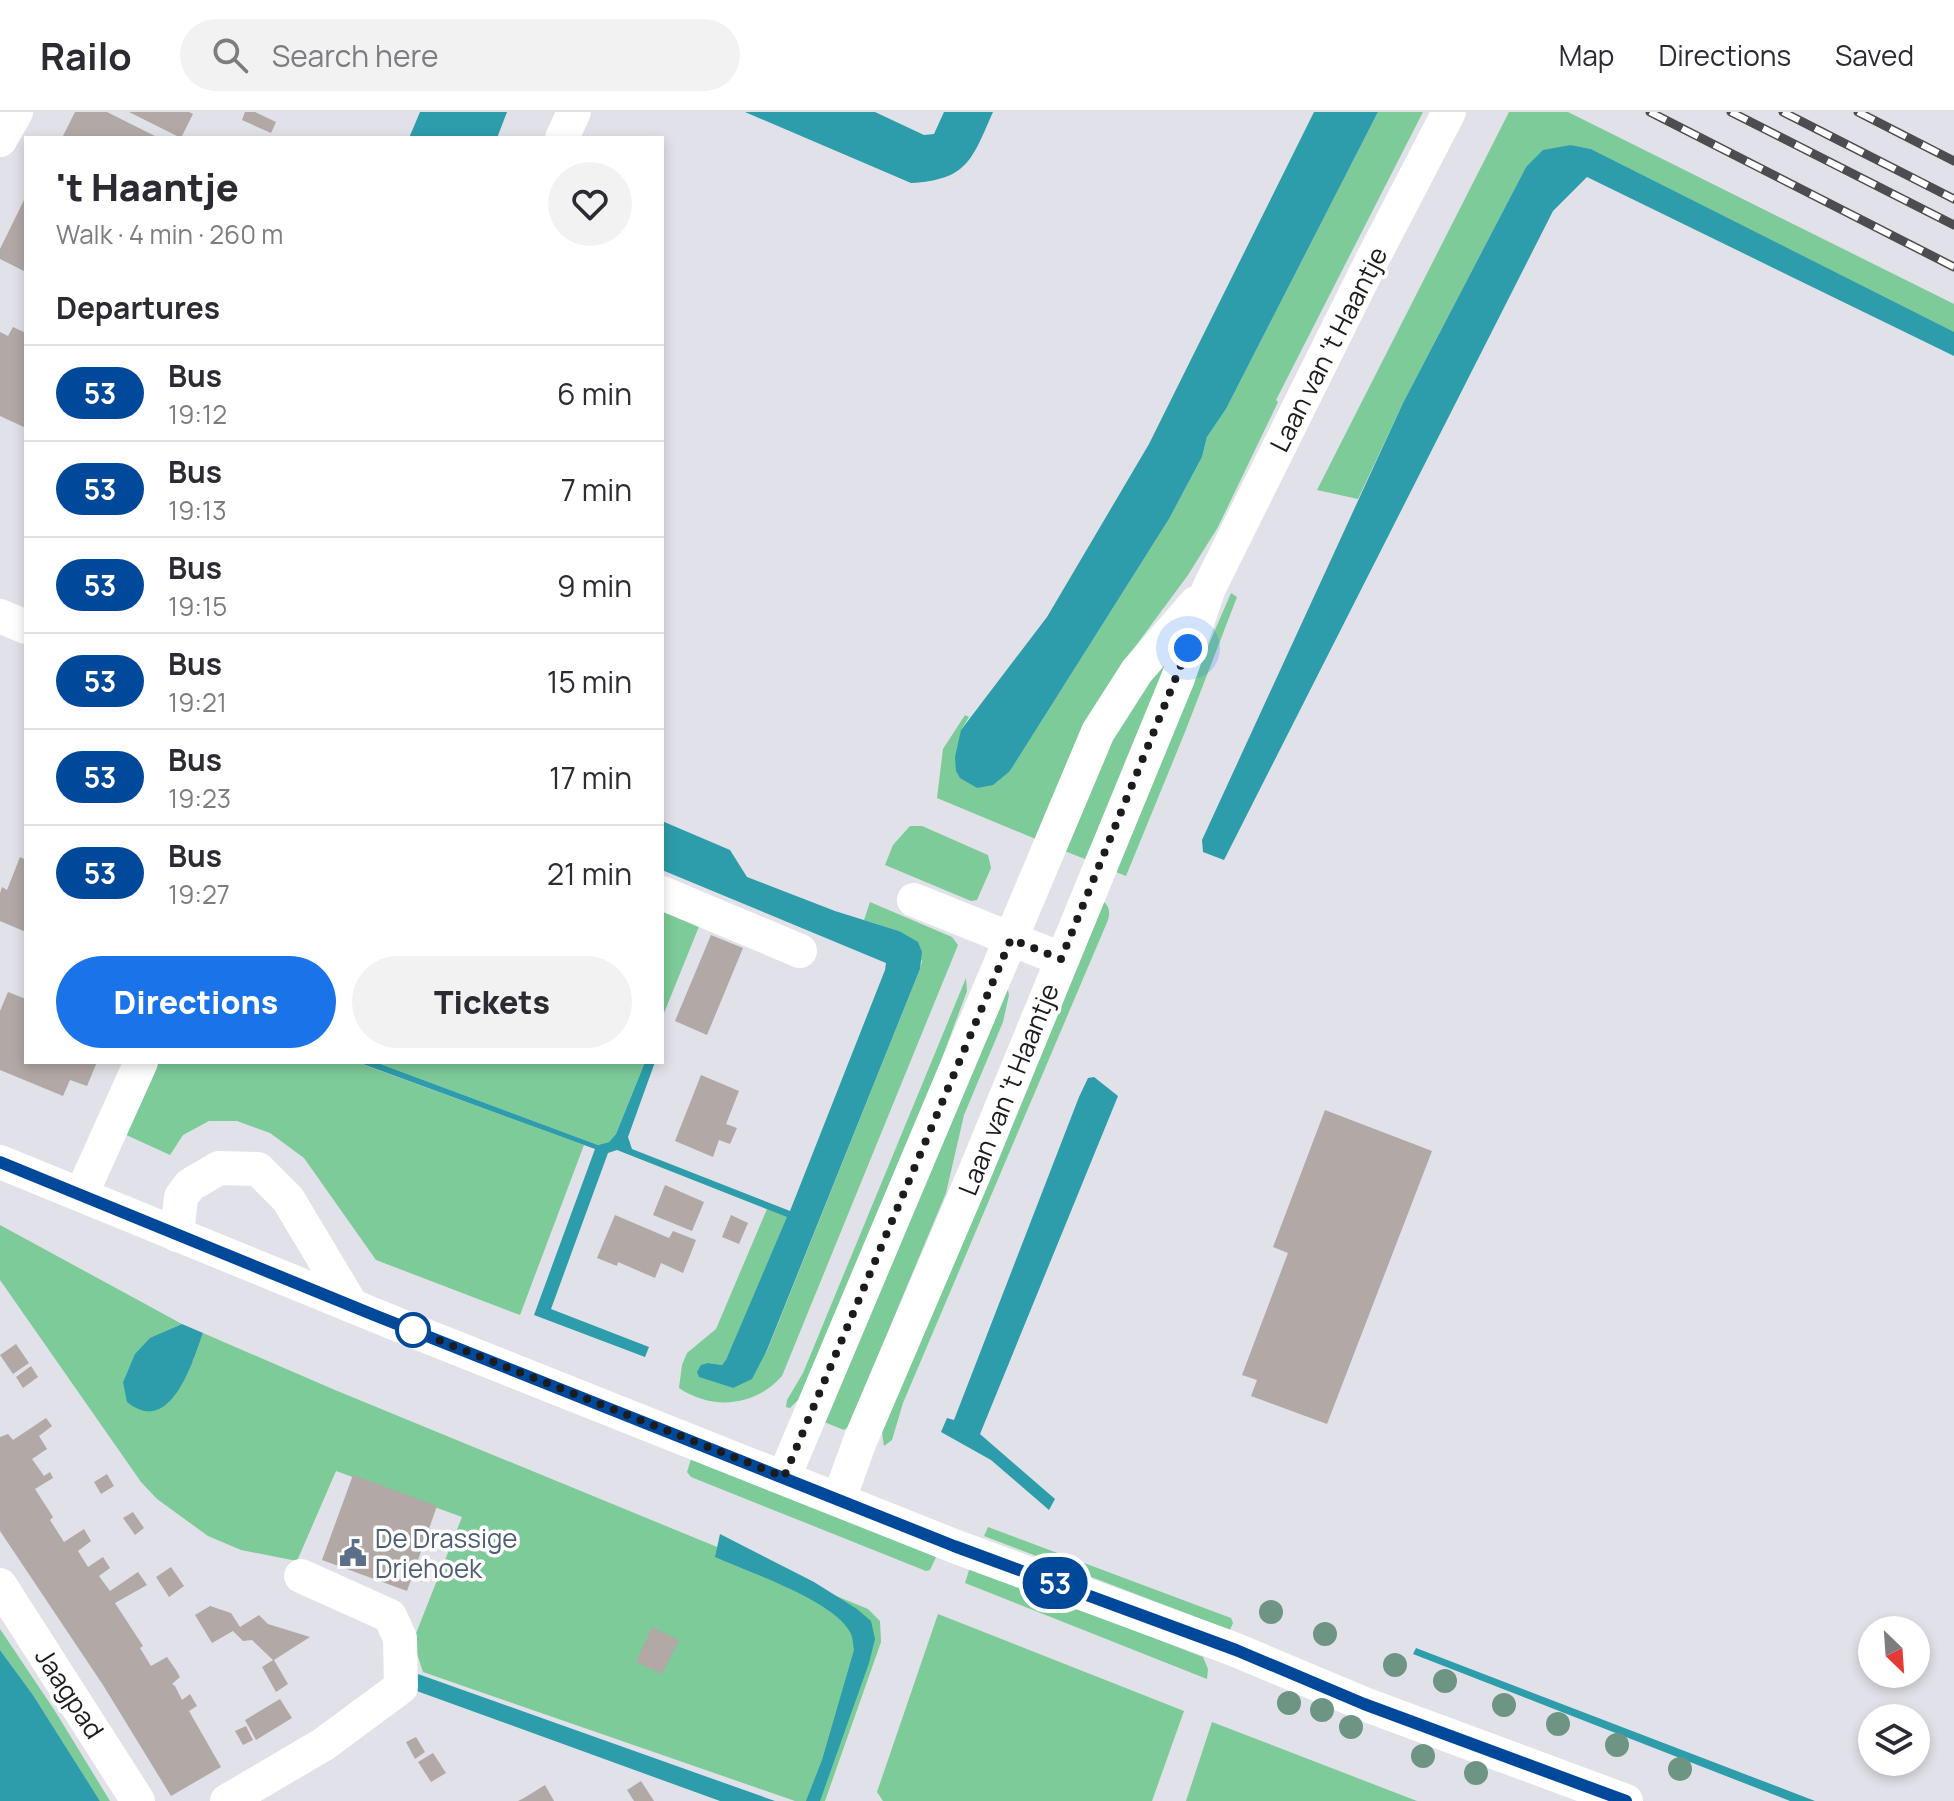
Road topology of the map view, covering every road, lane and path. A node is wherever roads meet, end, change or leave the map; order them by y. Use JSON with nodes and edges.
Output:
{"nodes":[{"id":1,"x":16,"y":112,"type":"edge"},
{"id":2,"x":574,"y":112,"type":"edge"},
{"id":3,"x":1449,"y":112,"type":"edge"},
{"id":4,"x":563,"y":136,"type":"edge"},
{"id":5,"x":0,"y":140,"type":"edge"},
{"id":6,"x":1209,"y":588,"type":"junction"},
{"id":7,"x":0,"y":616,"type":"edge"},
{"id":8,"x":24,"y":626,"type":"edge"},
{"id":9,"x":664,"y":894,"type":"edge"},
{"id":10,"x":914,"y":900,"type":"dead end"},
{"id":11,"x":1011,"y":939,"type":"junction"},
{"id":12,"x":800,"y":951,"type":"dead end"},
{"id":13,"x":1061,"y":959,"type":"junction"},
{"id":14,"x":140,"y":1064,"type":"edge"},
{"id":15,"x":0,"y":1162,"type":"edge"},
{"id":16,"x":82,"y":1193,"type":"junction"},
{"id":17,"x":177,"y":1235,"type":"junction"},
{"id":18,"x":352,"y":1306,"type":"junction"},
{"id":19,"x":784,"y":1477,"type":"junction"},
{"id":20,"x":839,"y":1499,"type":"junction"},
{"id":21,"x":301,"y":1576,"type":"dead end"},
{"id":22,"x":0,"y":1585,"type":"edge"},
{"id":23,"x":138,"y":1801,"type":"edge"},
{"id":24,"x":227,"y":1801,"type":"edge"},
{"id":25,"x":1626,"y":1801,"type":"edge"}],
"edges":[{"from":1,"to":5,"type":"street"},
{"from":2,"to":4,"type":"street"},
{"from":3,"to":6,"type":"street","name":"Laan van 't Haantje"},
{"from":6,"to":11,"type":"street","name":"Laan van 't Haantje"},
{"from":6,"to":13,"type":"street","name":"Laan van 't Haantje"},
{"from":7,"to":8,"type":"street"},
{"from":9,"to":12,"type":"street"},
{"from":10,"to":11,"type":"street"},
{"from":11,"to":13,"type":"street"},
{"from":11,"to":19,"type":"street","name":"Laan van 't Haantje"},
{"from":13,"to":20,"type":"street","name":"Laan van 't Haantje"},
{"from":14,"to":16,"type":"street"},
{"from":15,"to":16,"type":"street"},
{"from":16,"to":17,"type":"street"},
{"from":17,"to":18,"type":"street"},
{"from":17,"to":18,"type":"street"},
{"from":18,"to":19,"type":"street"},
{"from":19,"to":20,"type":"street"},
{"from":20,"to":25,"type":"street"},
{"from":21,"to":24,"type":"street"},
{"from":22,"to":23,"type":"street","name":"Jaagpad"}]}
